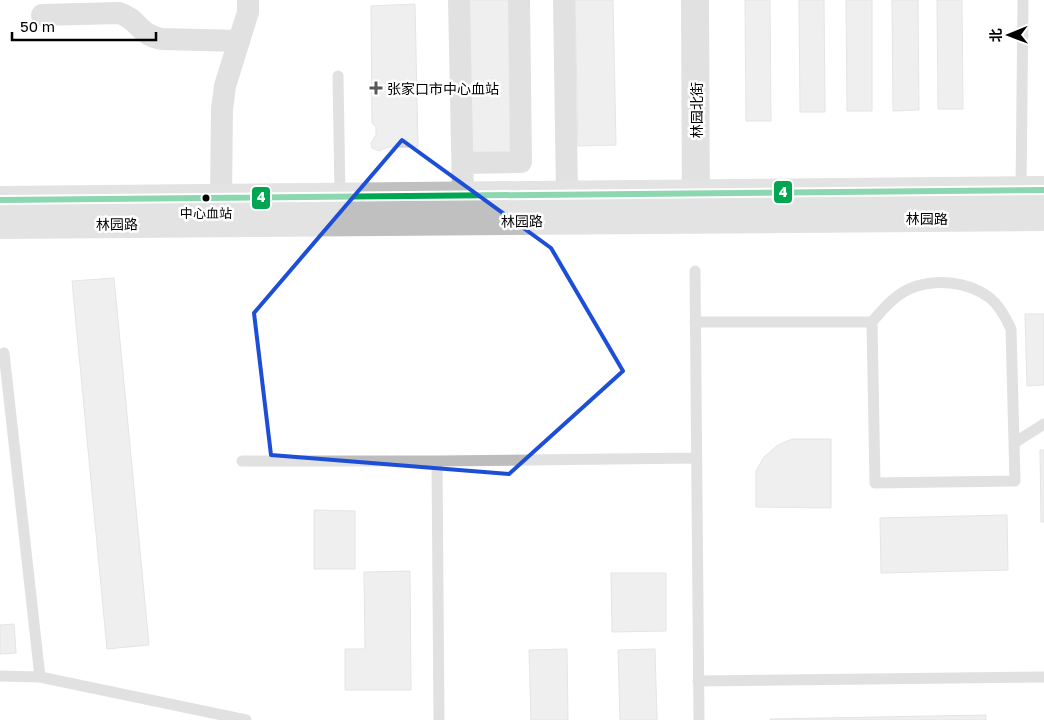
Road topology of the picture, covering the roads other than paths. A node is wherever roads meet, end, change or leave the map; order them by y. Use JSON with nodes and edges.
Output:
{"nodes":[{"id":1,"x":248,"y":0,"type":"edge"},
{"id":2,"x":459,"y":0,"type":"edge"},
{"id":3,"x":519,"y":0,"type":"edge"},
{"id":4,"x":564,"y":0,"type":"edge"},
{"id":5,"x":695,"y":0,"type":"edge"},
{"id":6,"x":1023,"y":0,"type":"edge"},
{"id":7,"x":42,"y":15,"type":"dead end"},
{"id":8,"x":239,"y":41,"type":"junction"},
{"id":9,"x":338,"y":76,"type":"dead end"},
{"id":10,"x":463,"y":162,"type":"junction"},
{"id":11,"x":696,"y":192,"type":"junction"},
{"id":12,"x":567,"y":194,"type":"junction"},
{"id":13,"x":463,"y":195,"type":"junction"},
{"id":14,"x":340,"y":196,"type":"junction"},
{"id":15,"x":221,"y":197,"type":"junction"},
{"id":16,"x":0,"y":200,"type":"edge"},
{"id":17,"x":1029,"y":204,"type":"edge"},
{"id":18,"x":696,"y":219,"type":"junction"},
{"id":19,"x":0,"y":226,"type":"edge"},
{"id":20,"x":695,"y":271,"type":"dead end"},
{"id":21,"x":695,"y":322,"type":"junction"},
{"id":22,"x":872,"y":322,"type":"junction"},
{"id":23,"x":4,"y":353,"type":"dead end"},
{"id":24,"x":1044,"y":424,"type":"edge"},
{"id":25,"x":1014,"y":443,"type":"junction"},
{"id":26,"x":696,"y":458,"type":"junction"},
{"id":27,"x":242,"y":461,"type":"dead end"},
{"id":28,"x":437,"y":461,"type":"junction"},
{"id":29,"x":0,"y":676,"type":"edge"},
{"id":30,"x":40,"y":677,"type":"junction"},
{"id":31,"x":1044,"y":677,"type":"edge"},
{"id":32,"x":698,"y":681,"type":"junction"},
{"id":33,"x":246,"y":720,"type":"edge"},
{"id":34,"x":440,"y":720,"type":"edge"},
{"id":35,"x":699,"y":720,"type":"edge"}],
"edges":[{"from":1,"to":8,"type":"street"},
{"from":2,"to":10,"type":"street"},
{"from":3,"to":10,"type":"street"},
{"from":4,"to":12,"type":"street"},
{"from":5,"to":11,"type":"street","name":"林园北街"},
{"from":6,"to":17,"type":"lane"},
{"from":7,"to":8,"type":"street"},
{"from":8,"to":15,"type":"street"},
{"from":9,"to":14,"type":"lane"},
{"from":10,"to":13,"type":"street"},
{"from":11,"to":12,"type":"main road","name":"林园路"},
{"from":11,"to":17,"type":"main road","name":"林园路"},
{"from":11,"to":18,"type":"street","name":"林园北街"},
{"from":12,"to":13,"type":"main road","name":"林园路"},
{"from":13,"to":14,"type":"main road","name":"林园路"},
{"from":14,"to":15,"type":"main road","name":"林园路"},
{"from":15,"to":16,"type":"main road","name":"林园路"},
{"from":17,"to":18,"type":"main road","name":"林园路"},
{"from":18,"to":19,"type":"main road","name":"林园路"},
{"from":20,"to":21,"type":"lane"},
{"from":21,"to":22,"type":"lane"},
{"from":21,"to":26,"type":"lane"},
{"from":22,"to":25,"type":"lane"},
{"from":22,"to":25,"type":"lane"},
{"from":23,"to":30,"type":"lane"},
{"from":24,"to":25,"type":"lane"},
{"from":26,"to":28,"type":"lane"},
{"from":26,"to":32,"type":"lane"},
{"from":27,"to":28,"type":"lane"},
{"from":28,"to":34,"type":"lane"},
{"from":29,"to":30,"type":"lane"},
{"from":30,"to":33,"type":"lane"},
{"from":31,"to":32,"type":"lane"},
{"from":32,"to":35,"type":"lane"}]}
